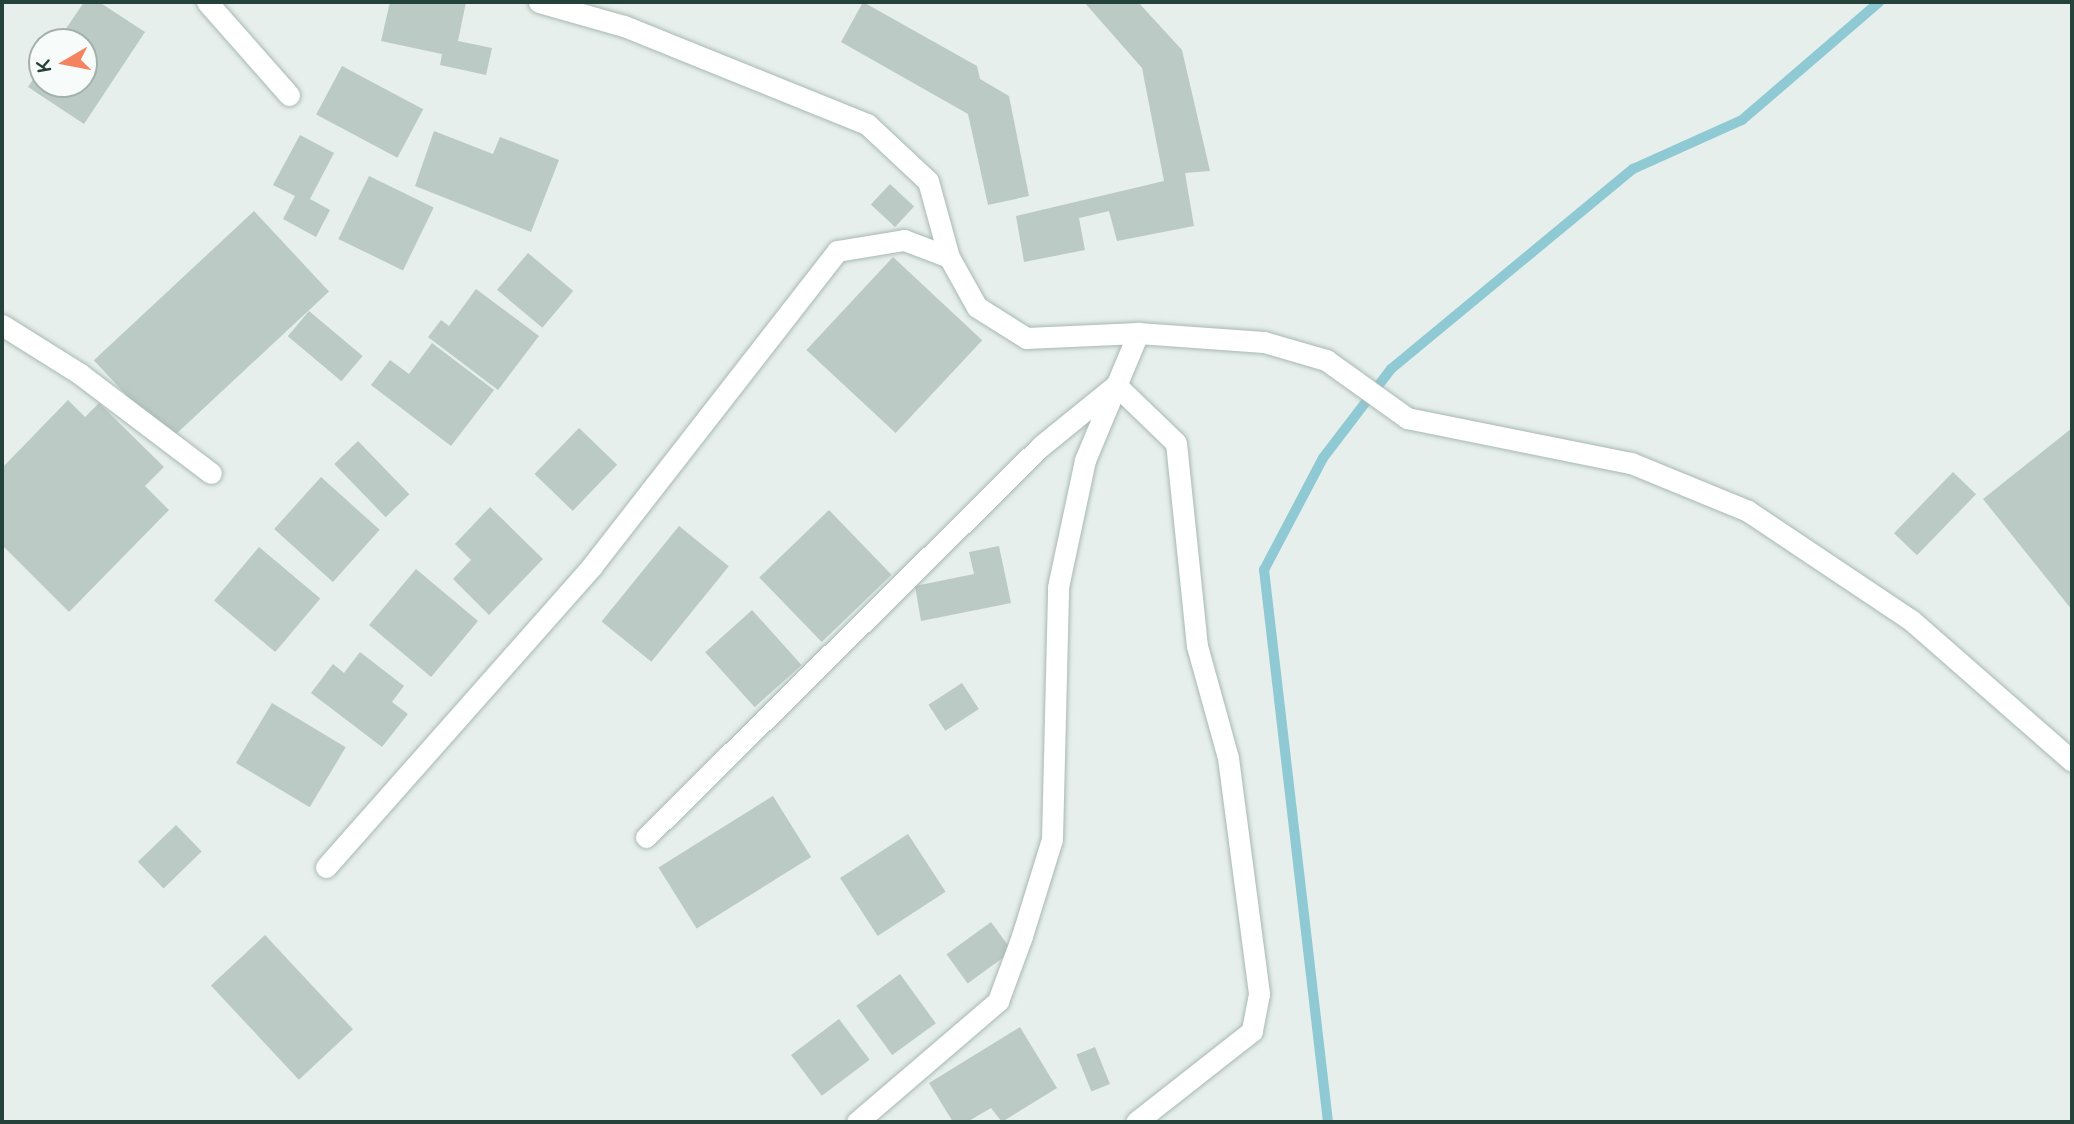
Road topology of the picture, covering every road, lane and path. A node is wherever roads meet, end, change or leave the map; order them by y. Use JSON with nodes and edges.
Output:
{"nodes":[{"id":1,"x":207,"y":2,"type":"edge"},
{"id":2,"x":539,"y":2,"type":"edge"},
{"id":3,"x":289,"y":95,"type":"dead end"},
{"id":4,"x":949,"y":257,"type":"junction"},
{"id":5,"x":2,"y":325,"type":"edge"},
{"id":6,"x":1138,"y":333,"type":"junction"},
{"id":7,"x":1116,"y":385,"type":"junction"},
{"id":8,"x":211,"y":473,"type":"dead end"},
{"id":9,"x":2072,"y":761,"type":"edge"},
{"id":10,"x":646,"y":837,"type":"dead end"},
{"id":11,"x":326,"y":867,"type":"dead end"},
{"id":12,"x":857,"y":1122,"type":"edge"},
{"id":13,"x":1136,"y":1122,"type":"edge"}],
"edges":[{"from":1,"to":3,"type":"street"},
{"from":2,"to":4,"type":"street"},
{"from":4,"to":6,"type":"street"},
{"from":4,"to":11,"type":"street"},
{"from":5,"to":8,"type":"street"},
{"from":6,"to":7,"type":"street"},
{"from":6,"to":9,"type":"street"},
{"from":7,"to":10,"type":"street"},
{"from":7,"to":12,"type":"street"},
{"from":7,"to":13,"type":"street"}]}
